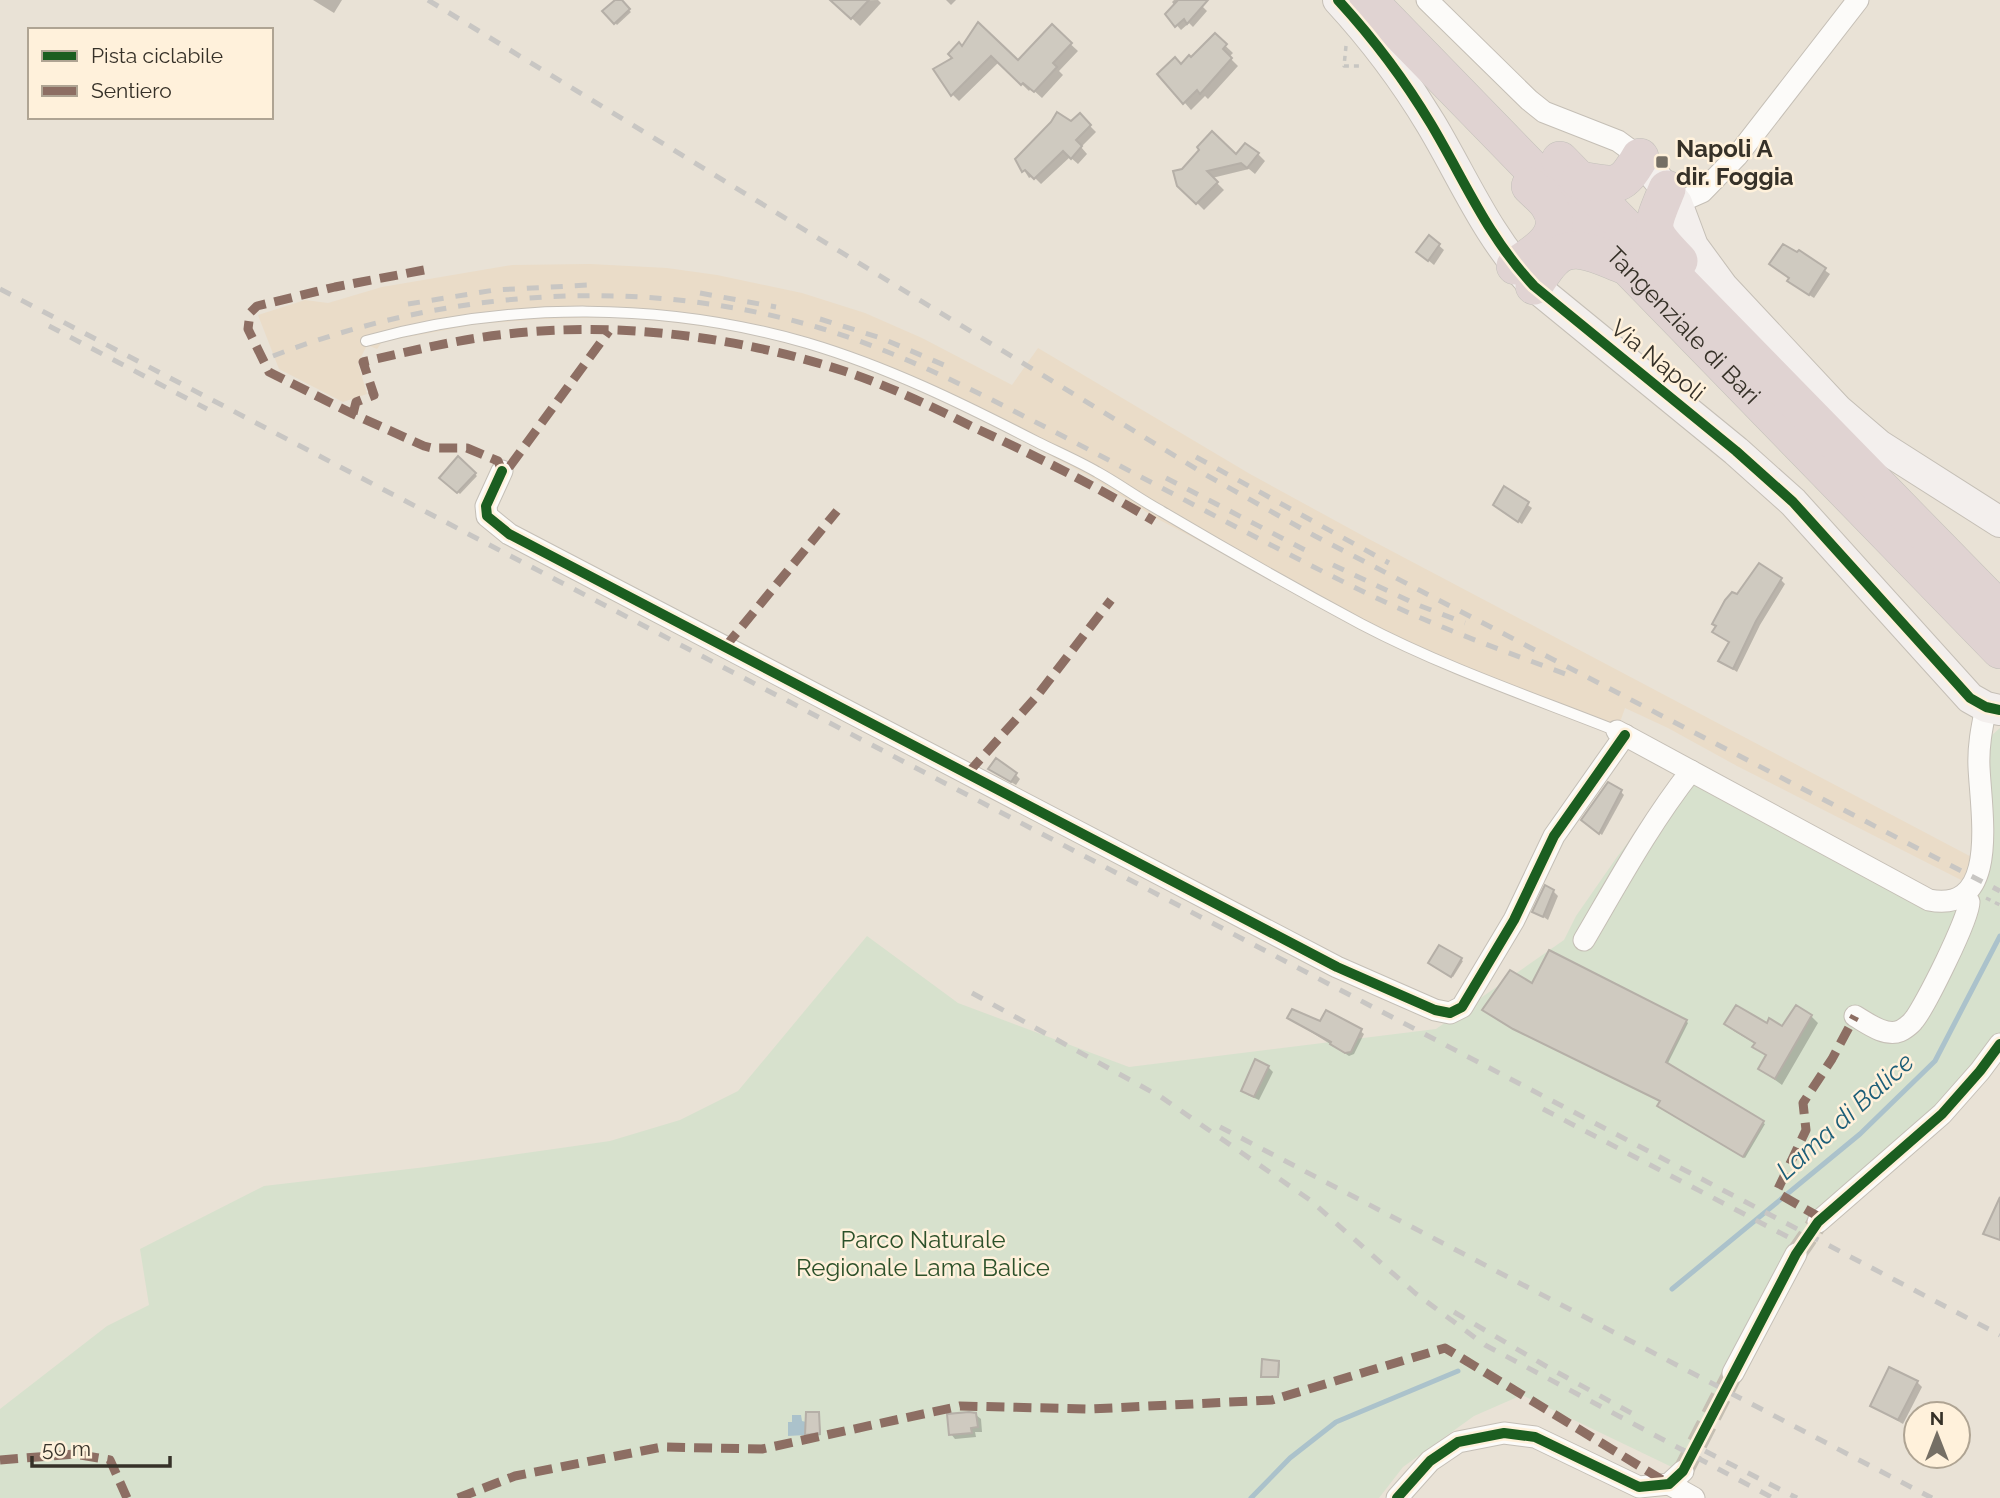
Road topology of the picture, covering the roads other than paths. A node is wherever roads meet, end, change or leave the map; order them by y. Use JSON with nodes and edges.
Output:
{"nodes":[{"id":1,"x":1338,"y":0,"type":"edge"},
{"id":2,"x":1368,"y":0,"type":"edge"},
{"id":3,"x":1402,"y":0,"type":"edge"},
{"id":4,"x":1427,"y":0,"type":"edge"},
{"id":5,"x":1857,"y":0,"type":"edge"},
{"id":6,"x":1488,"y":122,"type":"junction"},
{"id":7,"x":1640,"y":157,"type":"junction"},
{"id":8,"x":1580,"y":180,"type":"junction"},
{"id":9,"x":1672,"y":196,"type":"junction"},
{"id":10,"x":1627,"y":267,"type":"junction"},
{"id":11,"x":1524,"y":276,"type":"junction"},
{"id":12,"x":1713,"y":317,"type":"junction"},
{"id":13,"x":366,"y":341,"type":"dead end"},
{"id":14,"x":502,"y":471,"type":"dead end"},
{"id":15,"x":2000,"y":522,"type":"edge"},
{"id":16,"x":2000,"y":610,"type":"edge"},
{"id":17,"x":2000,"y":650,"type":"edge"},
{"id":18,"x":1993,"y":709,"type":"edge"},
{"id":19,"x":1621,"y":733,"type":"junction"},
{"id":20,"x":1691,"y":771,"type":"junction"},
{"id":21,"x":1964,"y":897,"type":"junction"},
{"id":22,"x":1584,"y":940,"type":"dead end"},
{"id":23,"x":1855,"y":1016,"type":"dead end"},
{"id":24,"x":2000,"y":1044,"type":"edge"},
{"id":25,"x":1818,"y":1222,"type":"tunnel mouth"},
{"id":26,"x":1797,"y":1254,"type":"tunnel mouth"},
{"id":27,"x":1733,"y":1373,"type":"tunnel mouth"},
{"id":28,"x":1397,"y":1498,"type":"edge"},
{"id":29,"x":1694,"y":1498,"type":"edge"}],
"edges":[{"from":1,"to":11,"type":"street","name":"Via Napoli"},
{"from":2,"to":6,"type":"highway","name":"Tangenziale di Bari"},
{"from":3,"to":8,"type":"highway","name":"Tangenziale di Bari"},
{"from":4,"to":7,"type":"street"},
{"from":5,"to":9,"type":"street"},
{"from":6,"to":10,"type":"highway","name":"Tangenziale di Bari"},
{"from":6,"to":11,"type":"highway"},
{"from":7,"to":8,"type":"highway"},
{"from":7,"to":9,"type":"street"},
{"from":8,"to":12,"type":"highway","name":"Tangenziale di Bari"},
{"from":9,"to":12,"type":"highway"},
{"from":9,"to":15,"type":"street"},
{"from":10,"to":11,"type":"highway"},
{"from":10,"to":17,"type":"highway","name":"Tangenziale di Bari"},
{"from":11,"to":18,"type":"street","name":"Via Napoli"},
{"from":12,"to":16,"type":"highway","name":"Tangenziale di Bari"},
{"from":13,"to":19,"type":"lane"},
{"from":14,"to":19,"type":"street"},
{"from":18,"to":21,"type":"street"},
{"from":19,"to":20,"type":"street"},
{"from":20,"to":21,"type":"street"},
{"from":20,"to":22,"type":"street"},
{"from":21,"to":23,"type":"street"},
{"from":24,"to":25,"type":"street"},
{"from":26,"to":27,"type":"street"},
{"from":28,"to":29,"type":"street"}]}
